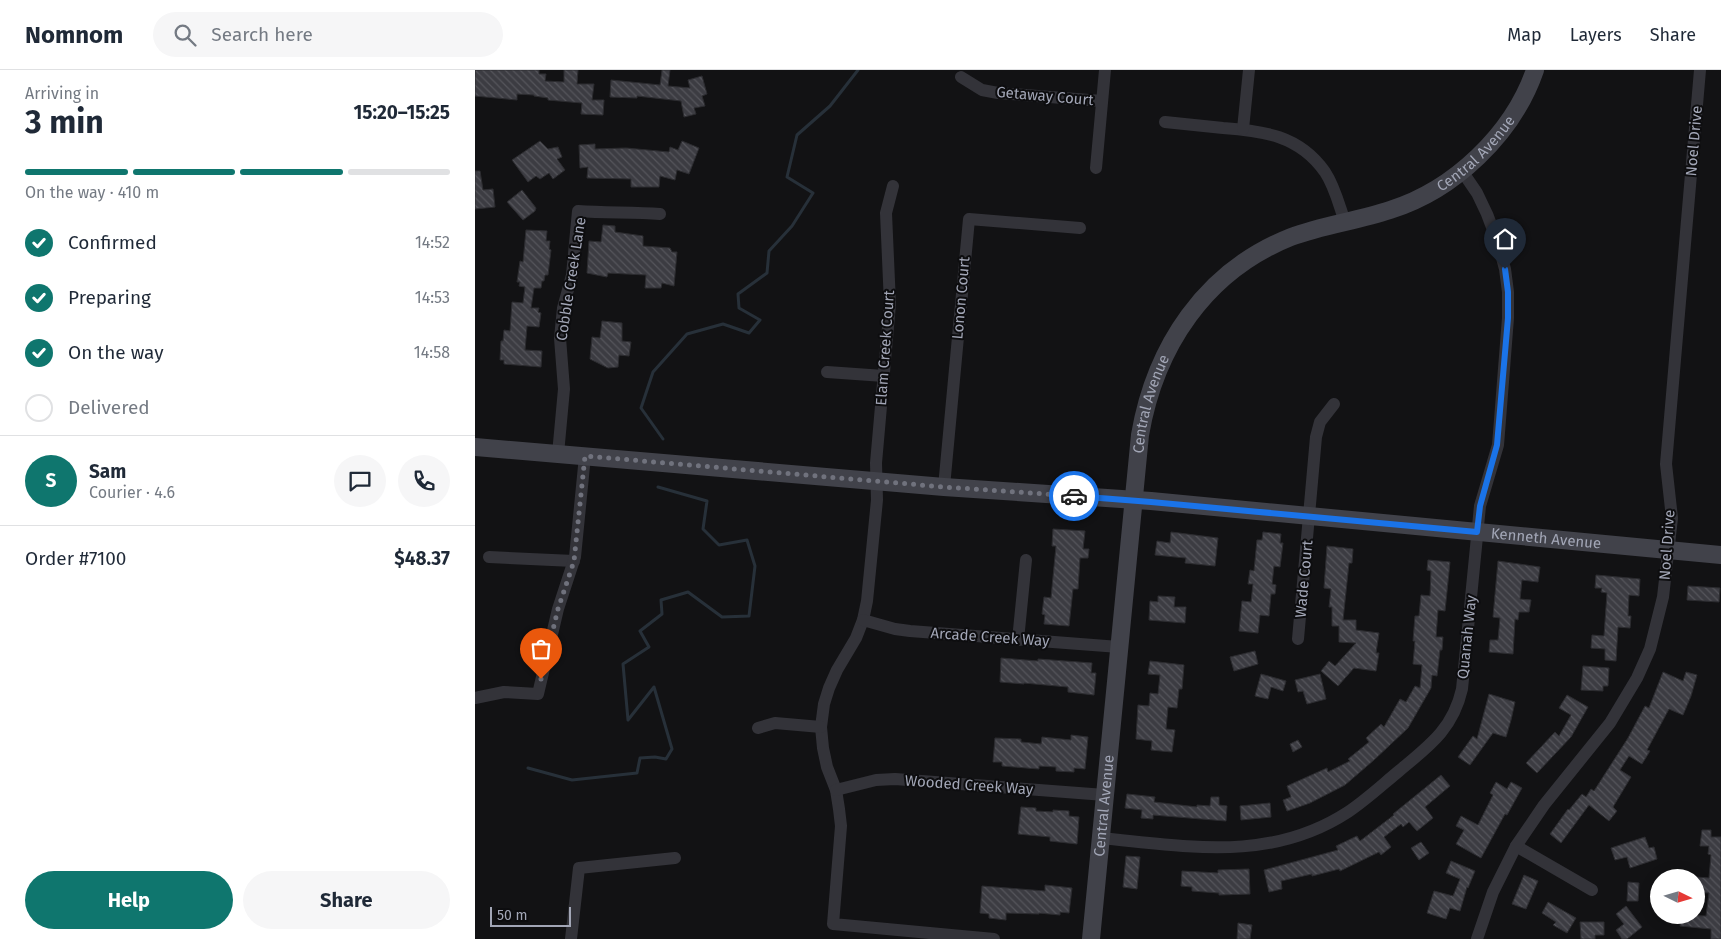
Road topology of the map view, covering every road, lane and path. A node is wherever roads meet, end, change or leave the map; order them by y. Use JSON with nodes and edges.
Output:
{"nodes":[{"id":1,"x":1105,"y":70,"type":"edge"},
{"id":2,"x":1249,"y":70,"type":"edge"},
{"id":3,"x":1535,"y":70,"type":"edge"},
{"id":4,"x":1700,"y":70,"type":"edge"},
{"id":5,"x":961,"y":77,"type":"dead end"},
{"id":6,"x":1102,"y":100,"type":"junction"},
{"id":7,"x":1165,"y":122,"type":"dead end"},
{"id":8,"x":1243,"y":129,"type":"junction"},
{"id":9,"x":1097,"y":168,"type":"dead end"},
{"id":10,"x":1461,"y":171,"type":"junction"},
{"id":11,"x":893,"y":186,"type":"dead end"},
{"id":12,"x":660,"y":214,"type":"dead end"},
{"id":13,"x":1345,"y":222,"type":"junction"},
{"id":14,"x":1080,"y":228,"type":"dead end"},
{"id":15,"x":827,"y":372,"type":"dead end"},
{"id":16,"x":884,"y":376,"type":"junction"},
{"id":17,"x":1333,"y":404,"type":"dead end"},
{"id":18,"x":475,"y":447,"type":"edge"},
{"id":19,"x":558,"y":454,"type":"junction"},
{"id":20,"x":585,"y":456,"type":"junction"},
{"id":21,"x":876,"y":481,"type":"junction"},
{"id":22,"x":944,"y":487,"type":"junction"},
{"id":23,"x":1133,"y":500,"type":"junction"},
{"id":24,"x":1309,"y":516,"type":"junction"},
{"id":25,"x":1477,"y":532,"type":"junction"},
{"id":26,"x":1669,"y":550,"type":"junction"},
{"id":27,"x":1721,"y":555,"type":"edge"},
{"id":28,"x":489,"y":557,"type":"dead end"},
{"id":29,"x":1025,"y":560,"type":"dead end"},
{"id":30,"x":574,"y":561,"type":"junction"},
{"id":31,"x":863,"y":620,"type":"junction"},
{"id":32,"x":1298,"y":639,"type":"dead end"},
{"id":33,"x":1018,"y":640,"type":"junction"},
{"id":34,"x":1119,"y":647,"type":"junction"},
{"id":35,"x":475,"y":698,"type":"edge"},
{"id":36,"x":821,"y":727,"type":"junction"},
{"id":37,"x":757,"y":728,"type":"dead end"},
{"id":38,"x":836,"y":790,"type":"junction"},
{"id":39,"x":1105,"y":795,"type":"junction"},
{"id":40,"x":1100,"y":838,"type":"junction"},
{"id":41,"x":1516,"y":846,"type":"junction"},
{"id":42,"x":675,"y":858,"type":"dead end"},
{"id":43,"x":1592,"y":890,"type":"dead end"},
{"id":44,"x":571,"y":939,"type":"edge"},
{"id":45,"x":994,"y":939,"type":"edge"},
{"id":46,"x":1091,"y":939,"type":"edge"},
{"id":47,"x":1477,"y":939,"type":"edge"}],
"edges":[{"from":1,"to":6,"type":"street"},
{"from":2,"to":8,"type":"street"},
{"from":3,"to":10,"type":"main road","name":"Central Avenue"},
{"from":4,"to":26,"type":"street","name":"Noel Drive"},
{"from":5,"to":6,"type":"street","name":"Getaway Court"},
{"from":6,"to":9,"type":"street"},
{"from":7,"to":8,"type":"street"},
{"from":8,"to":13,"type":"street"},
{"from":10,"to":13,"type":"main road","name":"Central Avenue"},
{"from":10,"to":25,"type":"street","name":"Quanah Way"},
{"from":11,"to":16,"type":"street","name":"Elam Creek Court"},
{"from":12,"to":19,"type":"street","name":"Cobble Creek Lane"},
{"from":13,"to":23,"type":"main road","name":"Central Avenue"},
{"from":14,"to":22,"type":"street","name":"Lonon Court"},
{"from":15,"to":16,"type":"street"},
{"from":16,"to":21,"type":"street","name":"Elam Creek Court"},
{"from":17,"to":24,"type":"street","name":"Wade Court"},
{"from":18,"to":19,"type":"main road","name":"Kenneth Avenue"},
{"from":19,"to":20,"type":"main road","name":"Kenneth Avenue"},
{"from":20,"to":21,"type":"main road","name":"Kenneth Avenue"},
{"from":20,"to":30,"type":"street"},
{"from":21,"to":22,"type":"main road","name":"Kenneth Avenue"},
{"from":21,"to":31,"type":"street","name":"Elam Creek Court"},
{"from":22,"to":23,"type":"main road","name":"Kenneth Avenue"},
{"from":23,"to":24,"type":"main road","name":"Kenneth Avenue"},
{"from":23,"to":34,"type":"main road","name":"Central Avenue"},
{"from":24,"to":25,"type":"main road","name":"Kenneth Avenue"},
{"from":24,"to":32,"type":"street","name":"Wade Court"},
{"from":25,"to":26,"type":"main road","name":"Kenneth Avenue"},
{"from":25,"to":40,"type":"street","name":"Quanah Way"},
{"from":26,"to":27,"type":"main road","name":"Kenneth Avenue"},
{"from":26,"to":41,"type":"street","name":"Noel Drive"},
{"from":28,"to":30,"type":"street"},
{"from":29,"to":33,"type":"street"},
{"from":30,"to":35,"type":"street"},
{"from":31,"to":33,"type":"street","name":"Arcade Creek Way"},
{"from":31,"to":36,"type":"street","name":"Elam Creek Court"},
{"from":33,"to":34,"type":"street","name":"Arcade Creek Way"},
{"from":34,"to":39,"type":"main road","name":"Central Avenue"},
{"from":36,"to":37,"type":"street"},
{"from":36,"to":38,"type":"street","name":"Elam Creek Court"},
{"from":38,"to":39,"type":"street","name":"Wooded Creek Way"},
{"from":38,"to":45,"type":"street","name":"Elam Creek Court"},
{"from":39,"to":40,"type":"main road","name":"Central Avenue"},
{"from":40,"to":46,"type":"main road","name":"Central Avenue"},
{"from":41,"to":43,"type":"street"},
{"from":41,"to":47,"type":"street","name":"Noel Drive"},
{"from":42,"to":44,"type":"street"}]}
